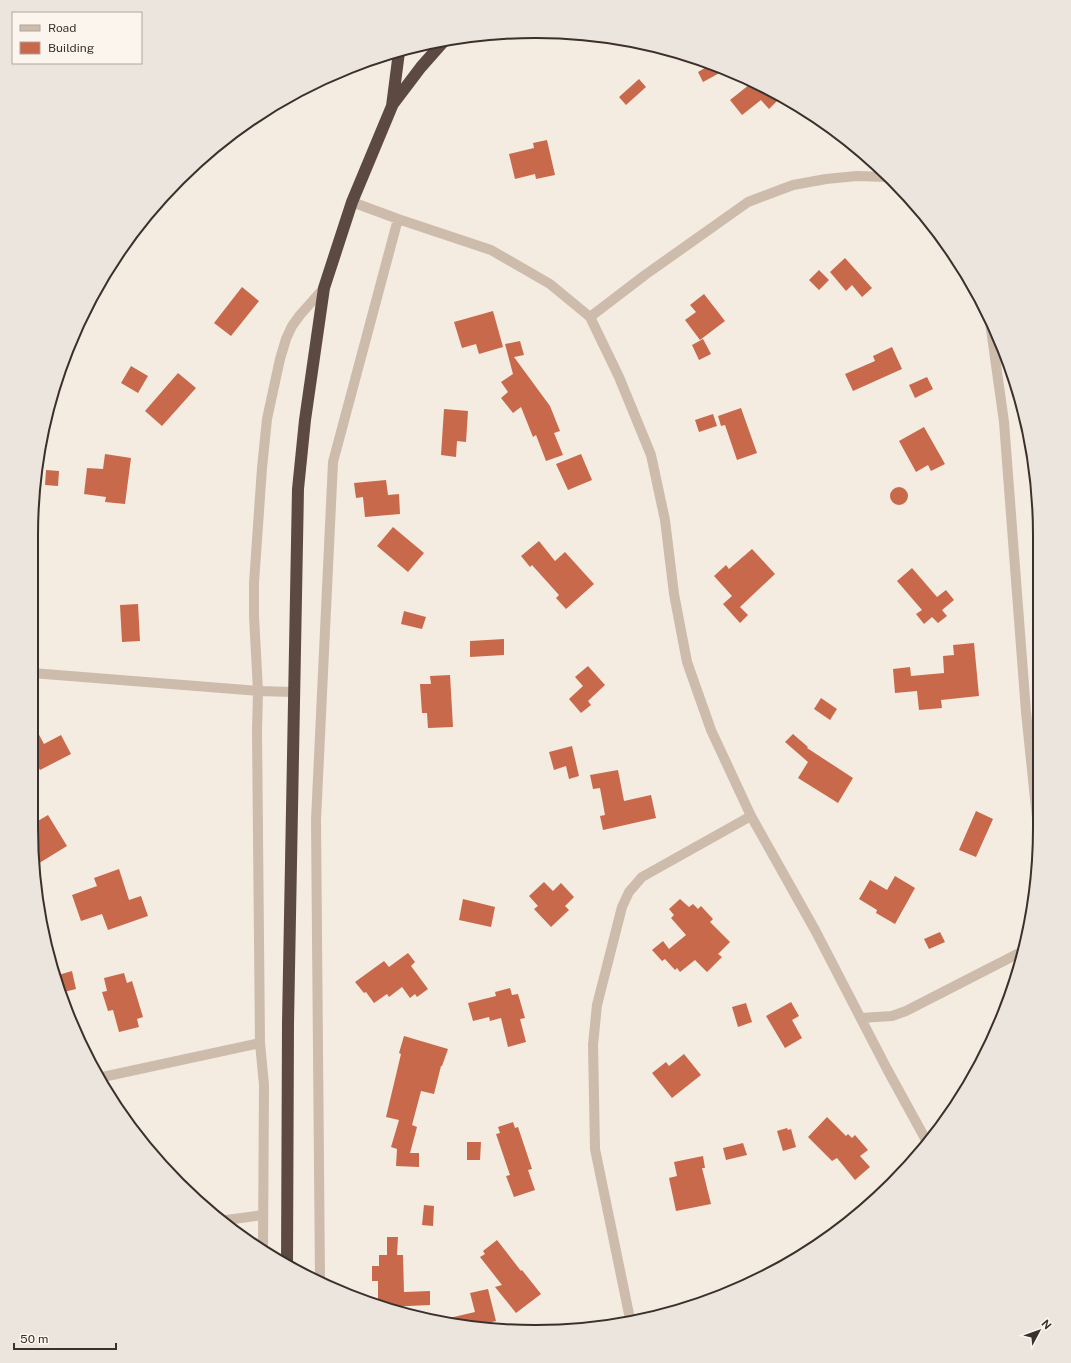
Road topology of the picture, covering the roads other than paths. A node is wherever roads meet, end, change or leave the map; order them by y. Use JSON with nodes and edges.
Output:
{"nodes":[{"id":1,"x":438,"y":48,"type":"edge"},
{"id":2,"x":398,"y":58,"type":"edge"},
{"id":3,"x":392,"y":106,"type":"junction"},
{"id":4,"x":880,"y":177,"type":"edge"},
{"id":5,"x":352,"y":202,"type":"junction"},
{"id":6,"x":398,"y":219,"type":"junction"},
{"id":7,"x":324,"y":288,"type":"junction"},
{"id":8,"x":590,"y":316,"type":"junction"},
{"id":9,"x":992,"y":339,"type":"edge"},
{"id":10,"x":38,"y":673,"type":"edge"},
{"id":11,"x":258,"y":691,"type":"junction"},
{"id":12,"x":294,"y":692,"type":"junction"},
{"id":13,"x":1033,"y":779,"type":"edge"},
{"id":14,"x":751,"y":816,"type":"junction"},
{"id":15,"x":1016,"y":954,"type":"edge"},
{"id":16,"x":861,"y":1018,"type":"junction"},
{"id":17,"x":260,"y":1043,"type":"junction"},
{"id":18,"x":105,"y":1076,"type":"edge"},
{"id":19,"x":924,"y":1137,"type":"edge"},
{"id":20,"x":263,"y":1215,"type":"junction"},
{"id":21,"x":230,"y":1219,"type":"edge"},
{"id":22,"x":263,"y":1243,"type":"edge"},
{"id":23,"x":287,"y":1258,"type":"edge"},
{"id":24,"x":320,"y":1276,"type":"edge"},
{"id":25,"x":629,"y":1316,"type":"edge"}],
"edges":[{"from":1,"to":3,"type":"highway"},
{"from":2,"to":3,"type":"highway"},
{"from":3,"to":5,"type":"highway"},
{"from":4,"to":8,"type":"street"},
{"from":5,"to":6,"type":"street"},
{"from":5,"to":7,"type":"highway"},
{"from":6,"to":8,"type":"street"},
{"from":6,"to":24,"type":"street"},
{"from":7,"to":11,"type":"street"},
{"from":7,"to":12,"type":"highway"},
{"from":8,"to":14,"type":"street"},
{"from":9,"to":13,"type":"street"},
{"from":10,"to":11,"type":"street"},
{"from":11,"to":12,"type":"street"},
{"from":11,"to":17,"type":"street"},
{"from":12,"to":23,"type":"highway"},
{"from":14,"to":16,"type":"street"},
{"from":14,"to":25,"type":"street"},
{"from":15,"to":16,"type":"street"},
{"from":16,"to":19,"type":"street"},
{"from":17,"to":18,"type":"street"},
{"from":17,"to":20,"type":"street"},
{"from":20,"to":21,"type":"street"},
{"from":20,"to":22,"type":"street"}]}
